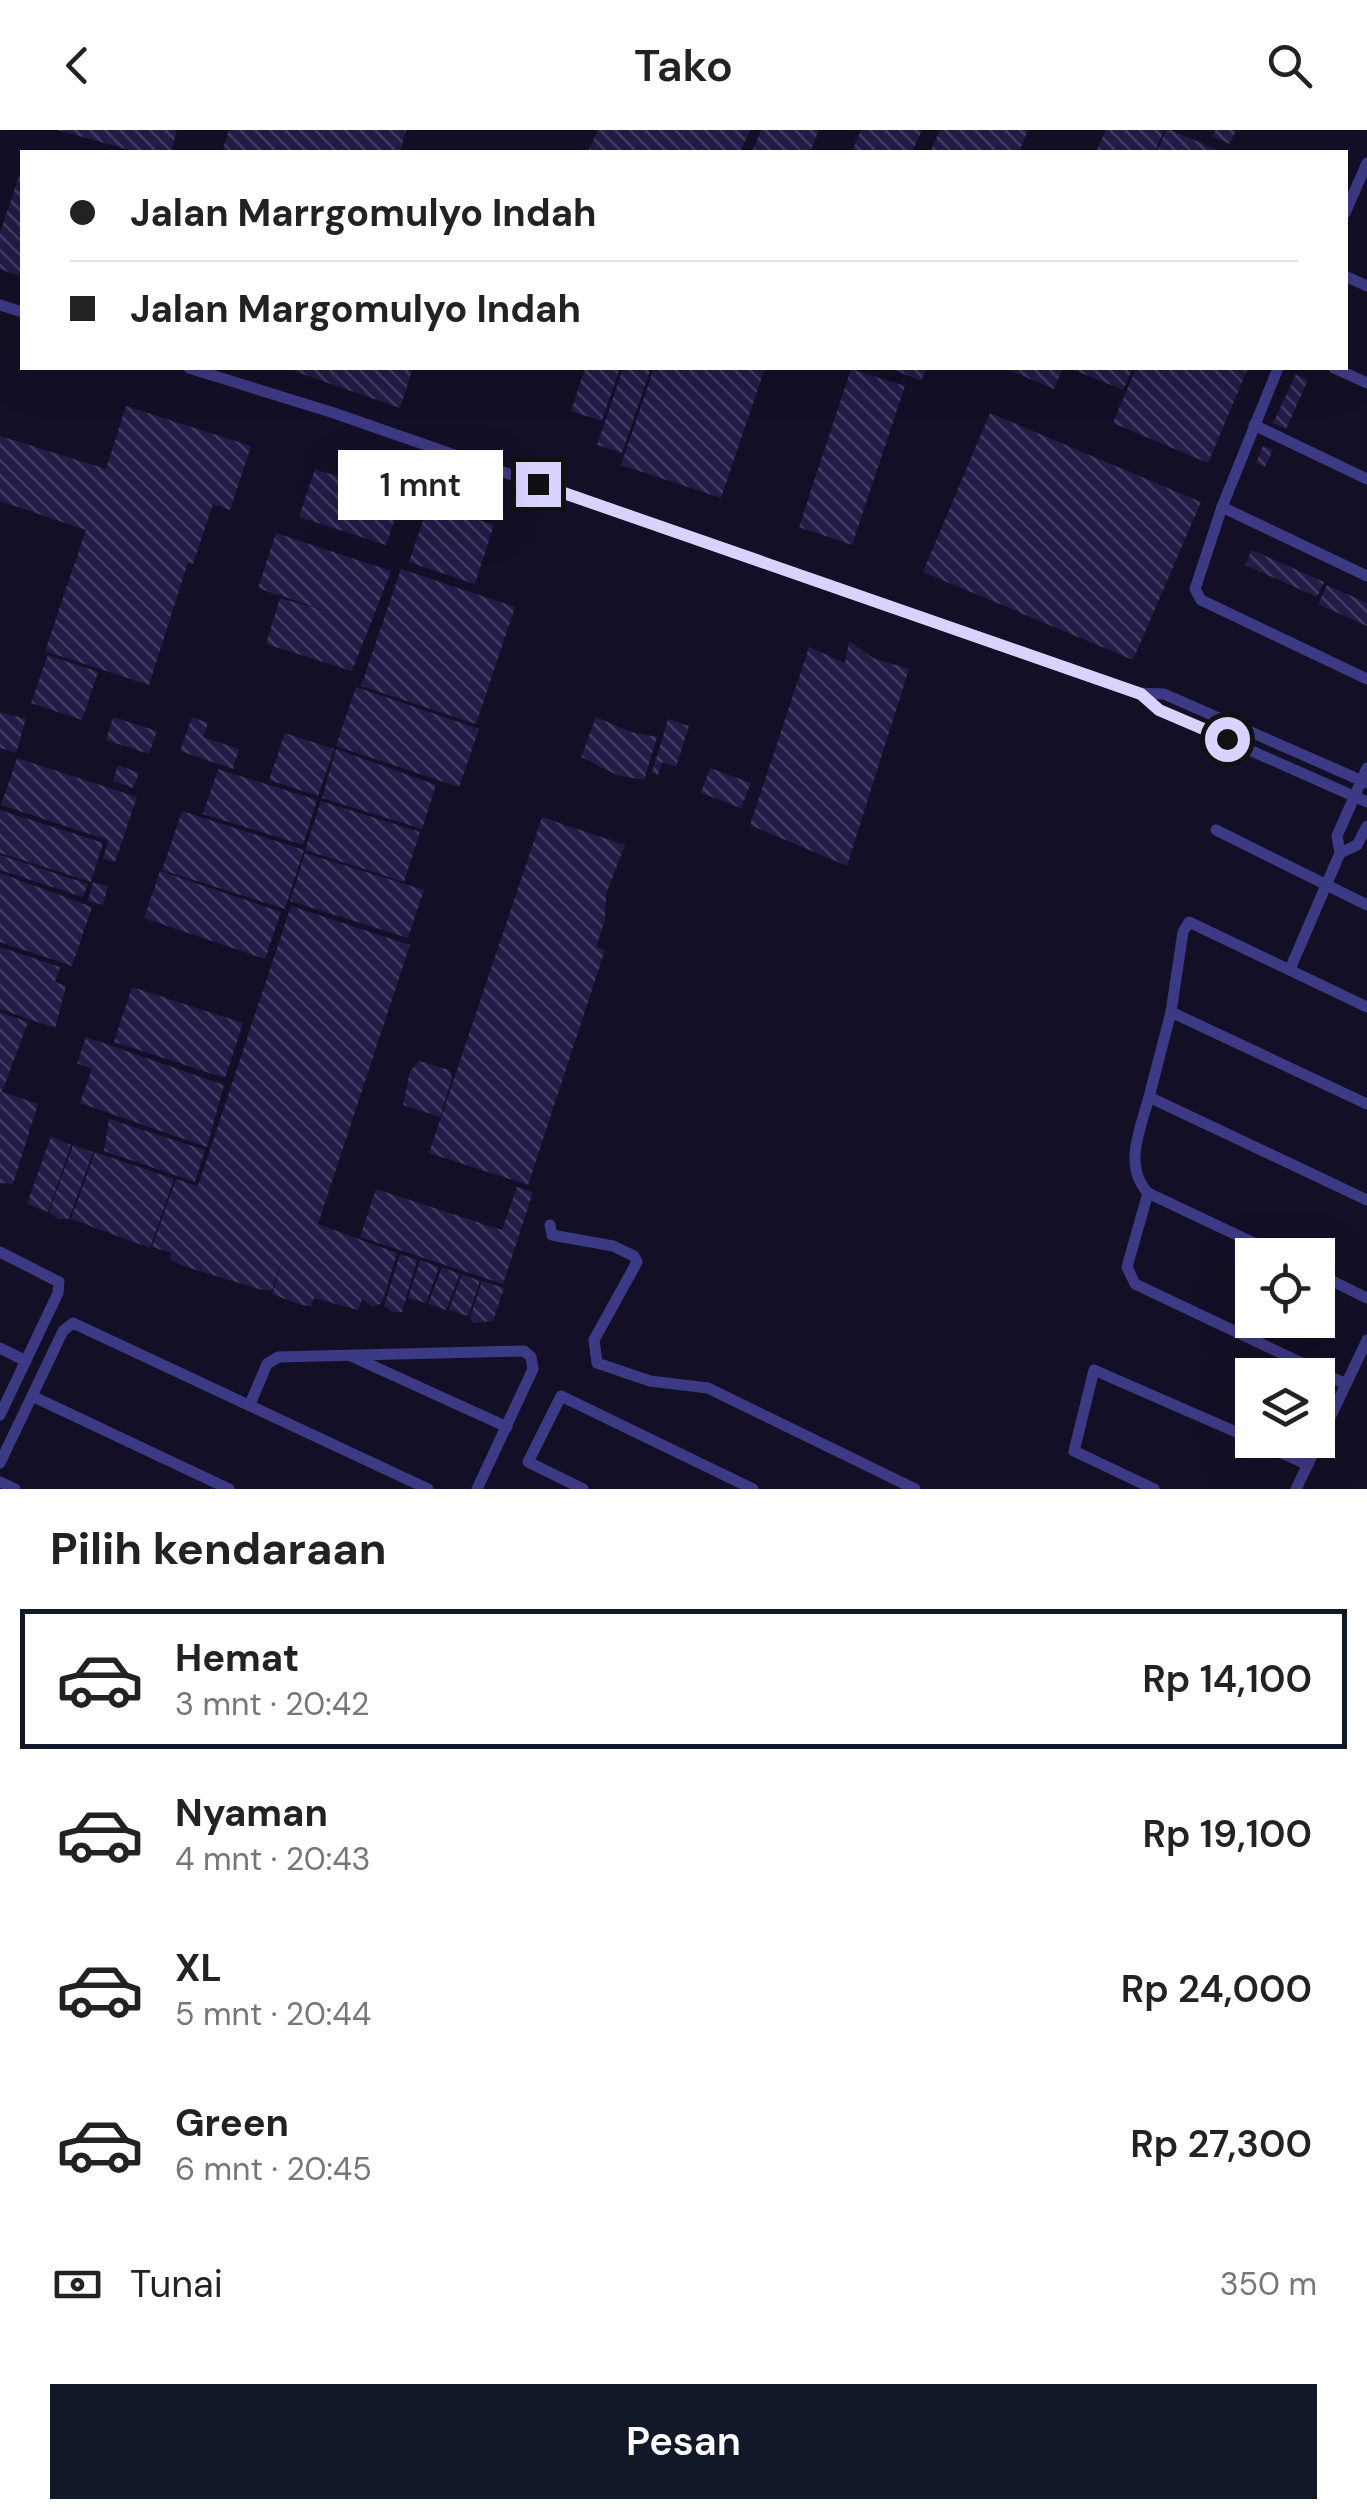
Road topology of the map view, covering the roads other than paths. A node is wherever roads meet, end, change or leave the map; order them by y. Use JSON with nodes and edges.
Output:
{"nodes":[{"id":1,"x":1367,"y":163,"type":"edge"},
{"id":2,"x":1362,"y":188,"type":"edge"},
{"id":3,"x":195,"y":370,"type":"edge"},
{"id":4,"x":1277,"y":370,"type":"edge"},
{"id":5,"x":1338,"y":370,"type":"edge"},
{"id":6,"x":1367,"y":383,"type":"edge"},
{"id":7,"x":1254,"y":426,"type":"junction"},
{"id":8,"x":1367,"y":480,"type":"edge"},
{"id":9,"x":1222,"y":506,"type":"junction"},
{"id":10,"x":1367,"y":576,"type":"edge"},
{"id":11,"x":1367,"y":679,"type":"edge"},
{"id":12,"x":1141,"y":694,"type":"junction"},
{"id":13,"x":1365,"y":777,"type":"edge"},
{"id":14,"x":1354,"y":796,"type":"junction"},
{"id":15,"x":1367,"y":802,"type":"edge"},
{"id":16,"x":1367,"y":826,"type":"edge"},
{"id":17,"x":1216,"y":830,"type":"dead end"},
{"id":18,"x":1340,"y":853,"type":"junction"},
{"id":19,"x":1326,"y":885,"type":"junction"},
{"id":20,"x":1367,"y":905,"type":"edge"},
{"id":21,"x":1290,"y":969,"type":"junction"},
{"id":22,"x":1367,"y":1006,"type":"edge"},
{"id":23,"x":1171,"y":1012,"type":"junction"},
{"id":24,"x":1149,"y":1096,"type":"junction"},
{"id":25,"x":1367,"y":1104,"type":"edge"},
{"id":26,"x":1148,"y":1194,"type":"junction"},
{"id":27,"x":1367,"y":1200,"type":"edge"},
{"id":28,"x":550,"y":1225,"type":"dead end"},
{"id":29,"x":1242,"y":1238,"type":"edge"},
{"id":30,"x":0,"y":1252,"type":"edge"},
{"id":31,"x":1335,"y":1282,"type":"edge"},
{"id":32,"x":1367,"y":1298,"type":"edge"},
{"id":33,"x":50,"y":1310,"type":"junction"},
{"id":34,"x":73,"y":1323,"type":"junction"},
{"id":35,"x":1367,"y":1340,"type":"edge"},
{"id":36,"x":0,"y":1348,"type":"edge"},
{"id":37,"x":350,"y":1355,"type":"junction"},
{"id":38,"x":26,"y":1361,"type":"junction"},
{"id":39,"x":1346,"y":1384,"type":"junction"},
{"id":40,"x":32,"y":1396,"type":"junction"},
{"id":41,"x":250,"y":1404,"type":"junction"},
{"id":42,"x":0,"y":1415,"type":"edge"},
{"id":43,"x":506,"y":1426,"type":"junction"},
{"id":44,"x":1235,"y":1432,"type":"edge"},
{"id":45,"x":1294,"y":1458,"type":"edge"},
{"id":46,"x":0,"y":1463,"type":"edge"},
{"id":47,"x":1308,"y":1464,"type":"junction"},
{"id":48,"x":0,"y":1482,"type":"edge"},
{"id":49,"x":14,"y":1489,"type":"edge"},
{"id":50,"x":229,"y":1489,"type":"edge"},
{"id":51,"x":428,"y":1489,"type":"edge"},
{"id":52,"x":477,"y":1489,"type":"edge"},
{"id":53,"x":583,"y":1489,"type":"edge"},
{"id":54,"x":753,"y":1489,"type":"edge"},
{"id":55,"x":915,"y":1489,"type":"edge"},
{"id":56,"x":1154,"y":1489,"type":"edge"},
{"id":57,"x":1296,"y":1489,"type":"edge"}],
"edges":[{"from":1,"to":2,"type":"street"},
{"from":3,"to":12,"type":"street"},
{"from":4,"to":7,"type":"street"},
{"from":5,"to":6,"type":"street"},
{"from":7,"to":8,"type":"street"},
{"from":7,"to":9,"type":"street"},
{"from":9,"to":10,"type":"street"},
{"from":9,"to":11,"type":"street"},
{"from":12,"to":13,"type":"street"},
{"from":12,"to":14,"type":"street"},
{"from":13,"to":14,"type":"street"},
{"from":14,"to":15,"type":"street"},
{"from":14,"to":18,"type":"street"},
{"from":16,"to":18,"type":"street"},
{"from":17,"to":19,"type":"street"},
{"from":18,"to":19,"type":"street"},
{"from":19,"to":20,"type":"street"},
{"from":19,"to":21,"type":"street"},
{"from":21,"to":22,"type":"street"},
{"from":21,"to":23,"type":"street"},
{"from":23,"to":24,"type":"street"},
{"from":23,"to":25,"type":"street"},
{"from":24,"to":26,"type":"street"},
{"from":24,"to":27,"type":"street"},
{"from":26,"to":29,"type":"street"},
{"from":26,"to":39,"type":"street"},
{"from":28,"to":55,"type":"street"},
{"from":30,"to":33,"type":"street"},
{"from":31,"to":32,"type":"street"},
{"from":33,"to":34,"type":"street"},
{"from":33,"to":38,"type":"street"},
{"from":34,"to":40,"type":"street"},
{"from":34,"to":41,"type":"street"},
{"from":35,"to":39,"type":"street"},
{"from":36,"to":38,"type":"street"},
{"from":37,"to":41,"type":"street"},
{"from":37,"to":43,"type":"street"},
{"from":37,"to":43,"type":"street"},
{"from":38,"to":42,"type":"street"},
{"from":39,"to":47,"type":"street"},
{"from":40,"to":46,"type":"street"},
{"from":40,"to":50,"type":"street"},
{"from":41,"to":51,"type":"street"},
{"from":43,"to":52,"type":"street"},
{"from":44,"to":56,"type":"street"},
{"from":45,"to":47,"type":"street"},
{"from":47,"to":57,"type":"street"},
{"from":48,"to":49,"type":"street"},
{"from":53,"to":54,"type":"street"}]}
